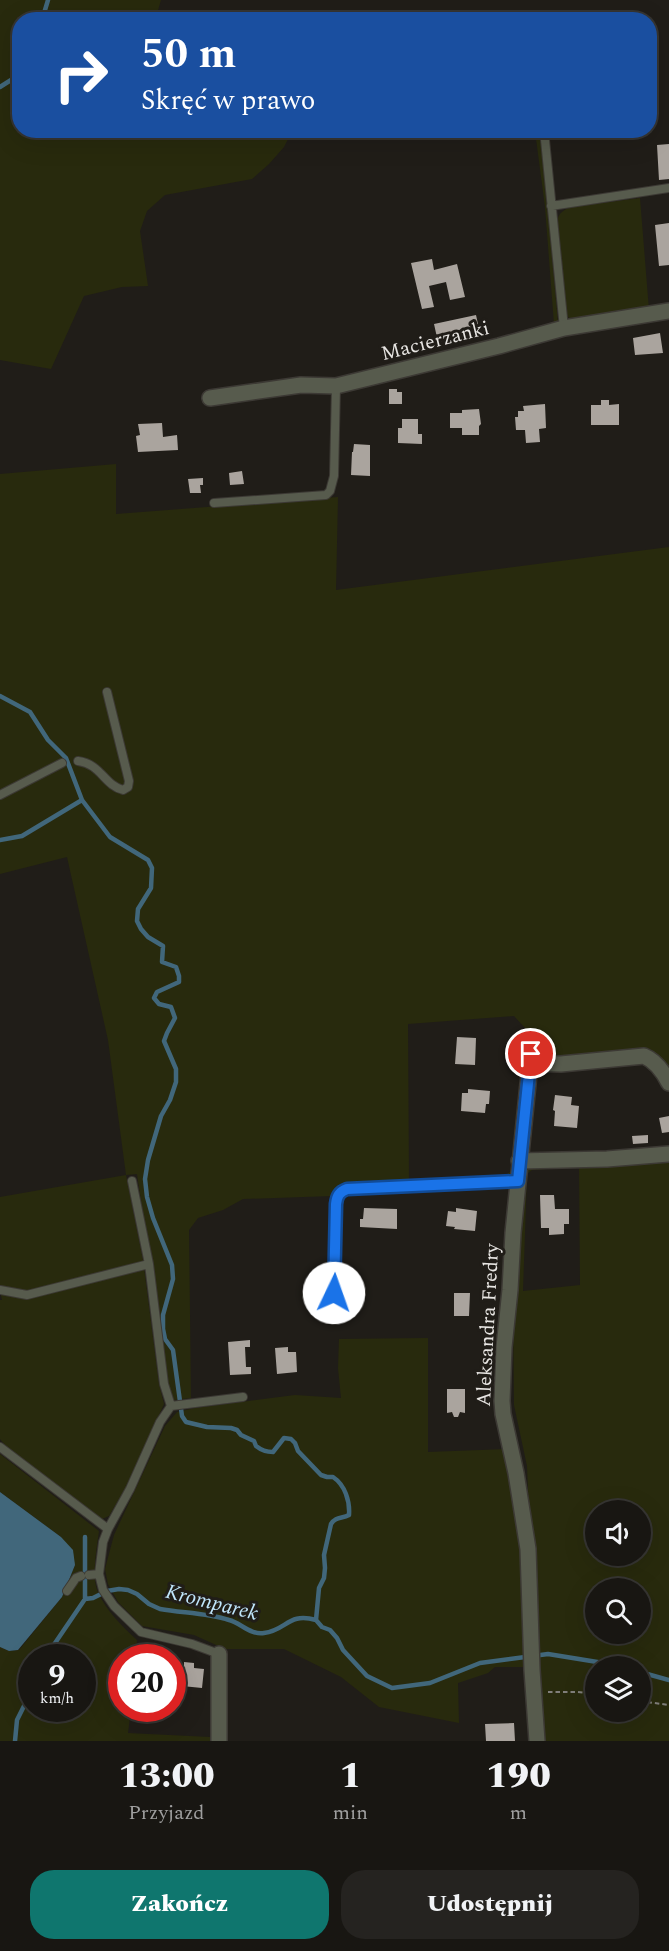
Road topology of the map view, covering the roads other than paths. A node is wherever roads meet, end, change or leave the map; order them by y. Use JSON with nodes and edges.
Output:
{"nodes":[{"id":1,"x":545,"y":138,"type":"edge"},
{"id":2,"x":669,"y":188,"type":"edge"},
{"id":3,"x":551,"y":206,"type":"junction"},
{"id":4,"x":669,"y":311,"type":"edge"},
{"id":5,"x":564,"y":328,"type":"junction"},
{"id":6,"x":336,"y":386,"type":"junction"},
{"id":7,"x":210,"y":398,"type":"dead end"},
{"id":8,"x":214,"y":503,"type":"dead end"},
{"id":9,"x":107,"y":692,"type":"dead end"},
{"id":10,"x":78,"y":761,"type":"dead end"},
{"id":11,"x":62,"y":763,"type":"dead end"},
{"id":12,"x":0,"y":795,"type":"edge"},
{"id":13,"x":669,"y":1083,"type":"edge"},
{"id":14,"x":669,"y":1154,"type":"edge"},
{"id":15,"x":519,"y":1161,"type":"junction"},
{"id":16,"x":132,"y":1181,"type":"dead end"},
{"id":17,"x":518,"y":1181,"type":"junction"},
{"id":18,"x":149,"y":1264,"type":"junction"},
{"id":19,"x":0,"y":1290,"type":"edge"},
{"id":20,"x":334,"y":1293,"type":"dead end"},
{"id":21,"x":243,"y":1397,"type":"dead end"},
{"id":22,"x":174,"y":1405,"type":"junction"},
{"id":23,"x":0,"y":1447,"type":"edge"},
{"id":24,"x":108,"y":1529,"type":"junction"},
{"id":25,"x":99,"y":1574,"type":"junction"},
{"id":26,"x":67,"y":1591,"type":"dead end"},
{"id":27,"x":219,"y":1654,"type":"joint"},
{"id":28,"x":219,"y":1741,"type":"edge"},
{"id":29,"x":537,"y":1741,"type":"edge"}],
"edges":[{"from":1,"to":3,"type":"lane"},
{"from":2,"to":3,"type":"lane"},
{"from":3,"to":5,"type":"lane"},
{"from":4,"to":5,"type":"street","name":"Macierzanki"},
{"from":5,"to":6,"type":"street","name":"Macierzanki"},
{"from":6,"to":7,"type":"street","name":"Macierzanki"},
{"from":6,"to":8,"type":"lane"},
{"from":9,"to":10,"type":"lane"},
{"from":11,"to":12,"type":"lane"},
{"from":13,"to":15,"type":"street","name":"Aleksandra Fredry"},
{"from":14,"to":15,"type":"street"},
{"from":15,"to":17,"type":"street","name":"Aleksandra Fredry"},
{"from":16,"to":18,"type":"lane"},
{"from":17,"to":20,"type":"lane"},
{"from":17,"to":29,"type":"street","name":"Aleksandra Fredry"},
{"from":18,"to":19,"type":"lane"},
{"from":18,"to":22,"type":"lane"},
{"from":21,"to":22,"type":"lane"},
{"from":22,"to":24,"type":"lane"},
{"from":23,"to":24,"type":"lane"},
{"from":24,"to":25,"type":"lane"},
{"from":25,"to":26,"type":"lane"},
{"from":25,"to":27,"type":"lane"},
{"from":27,"to":28,"type":"street"}]}
